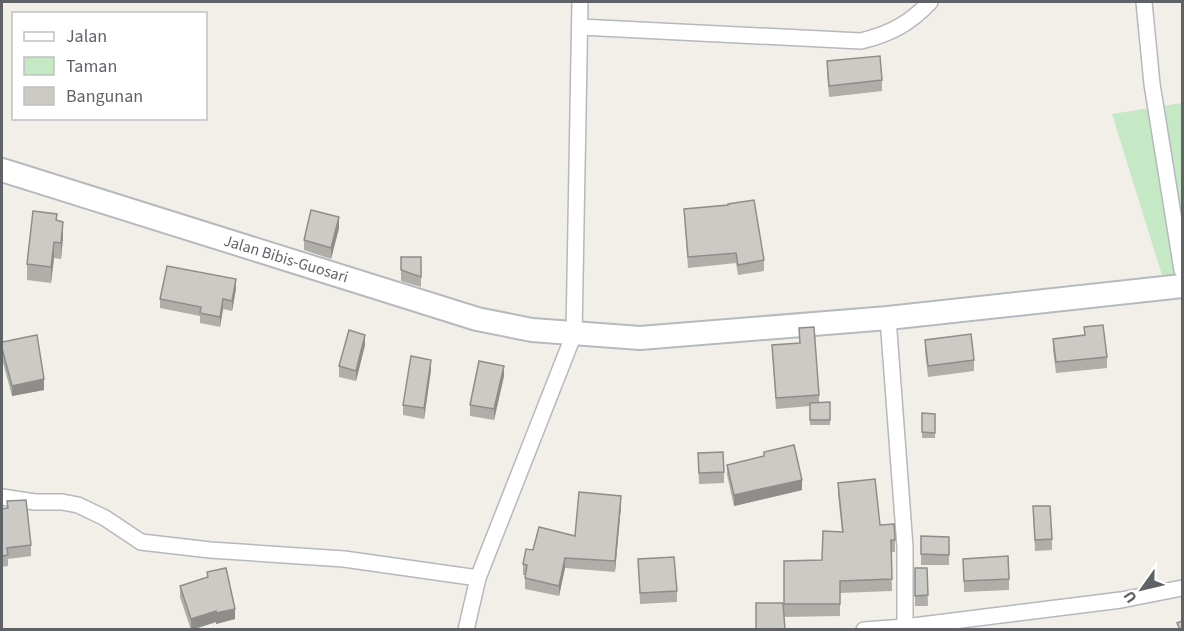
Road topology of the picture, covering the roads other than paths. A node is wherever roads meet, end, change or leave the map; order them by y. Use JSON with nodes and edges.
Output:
{"nodes":[{"id":1,"x":580,"y":2,"type":"edge"},
{"id":2,"x":930,"y":2,"type":"edge"},
{"id":3,"x":1144,"y":2,"type":"edge"},
{"id":4,"x":580,"y":27,"type":"junction"},
{"id":5,"x":2,"y":175,"type":"edge"},
{"id":6,"x":1182,"y":270,"type":"edge"},
{"id":7,"x":1182,"y":286,"type":"edge"},
{"id":8,"x":888,"y":318,"type":"junction"},
{"id":9,"x":574,"y":334,"type":"junction"},
{"id":10,"x":2,"y":497,"type":"edge"},
{"id":11,"x":478,"y":578,"type":"junction"},
{"id":12,"x":1182,"y":588,"type":"edge"},
{"id":13,"x":905,"y":628,"type":"edge"},
{"id":14,"x":466,"y":630,"type":"edge"},
{"id":15,"x":864,"y":630,"type":"edge"}],
"edges":[{"from":1,"to":4,"type":"street"},
{"from":2,"to":4,"type":"street"},
{"from":3,"to":6,"type":"street"},
{"from":4,"to":9,"type":"street"},
{"from":5,"to":9,"type":"street","name":"Jalan Bibis-Guosari"},
{"from":7,"to":8,"type":"street","name":"Jalan Bibis-Guosari"},
{"from":8,"to":9,"type":"street","name":"Jalan Bibis-Guosari"},
{"from":8,"to":13,"type":"street"},
{"from":9,"to":11,"type":"street"},
{"from":10,"to":11,"type":"street"},
{"from":11,"to":14,"type":"street"},
{"from":12,"to":13,"type":"street"},
{"from":13,"to":15,"type":"street"}]}
